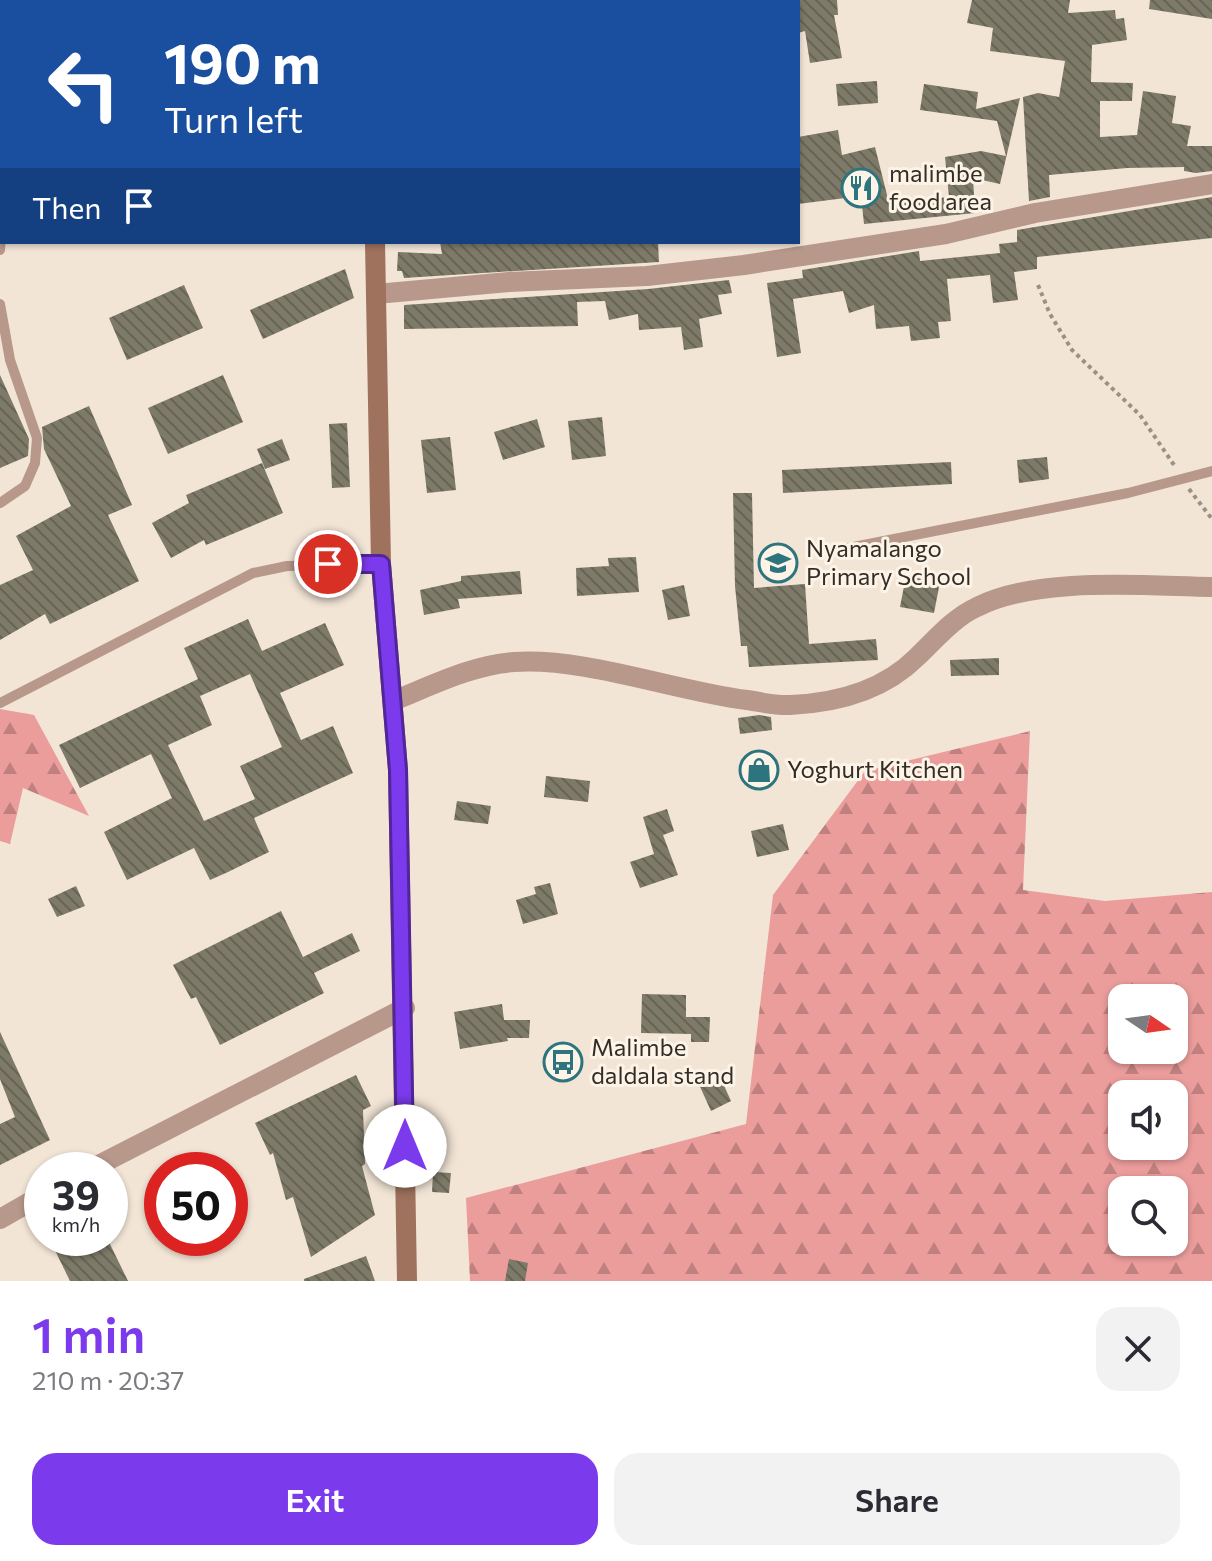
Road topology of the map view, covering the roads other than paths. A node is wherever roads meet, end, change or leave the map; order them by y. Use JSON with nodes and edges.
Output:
{"nodes":[{"id":1,"x":1212,"y":184,"type":"edge"},
{"id":2,"x":375,"y":244,"type":"edge"},
{"id":3,"x":376,"y":294,"type":"junction"},
{"id":4,"x":0,"y":304,"type":"edge"},
{"id":5,"x":0,"y":316,"type":"edge"},
{"id":6,"x":1212,"y":471,"type":"edge"},
{"id":7,"x":0,"y":503,"type":"edge"},
{"id":8,"x":833,"y":551,"type":"dead end"},
{"id":9,"x":381,"y":564,"type":"junction"},
{"id":10,"x":1212,"y":587,"type":"edge"},
{"id":11,"x":393,"y":701,"type":"junction"},
{"id":12,"x":0,"y":703,"type":"edge"},
{"id":13,"x":405,"y":1008,"type":"junction"},
{"id":14,"x":124,"y":1152,"type":"edge"},
{"id":15,"x":24,"y":1205,"type":"edge"},
{"id":16,"x":0,"y":1219,"type":"edge"},
{"id":17,"x":407,"y":1281,"type":"edge"}],
"edges":[{"from":1,"to":3,"type":"street"},
{"from":2,"to":3,"type":"main road"},
{"from":3,"to":9,"type":"main road"},
{"from":4,"to":5,"type":"lane"},
{"from":5,"to":7,"type":"lane"},
{"from":6,"to":8,"type":"lane"},
{"from":9,"to":11,"type":"main road"},
{"from":9,"to":12,"type":"lane"},
{"from":10,"to":11,"type":"street"},
{"from":11,"to":13,"type":"main road"},
{"from":13,"to":14,"type":"street"},
{"from":13,"to":17,"type":"main road"},
{"from":15,"to":16,"type":"street"}]}
